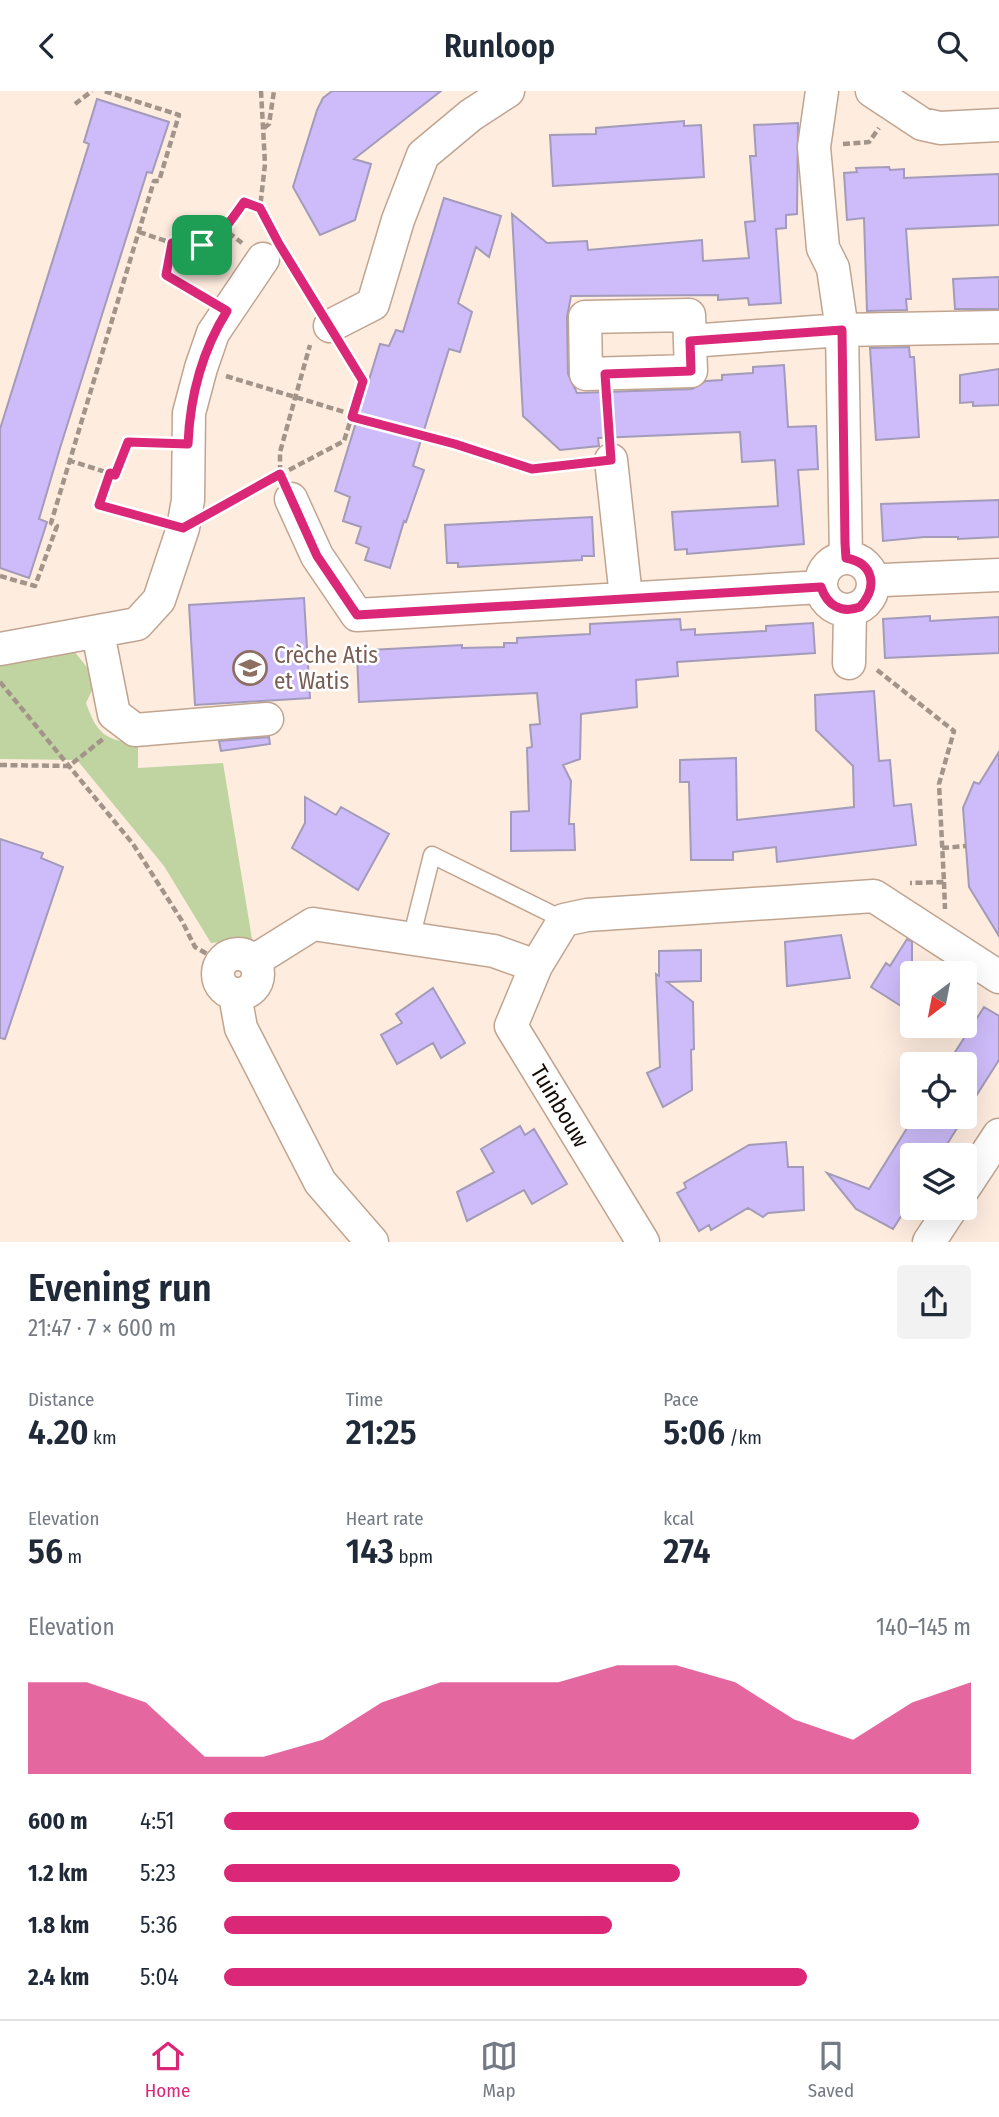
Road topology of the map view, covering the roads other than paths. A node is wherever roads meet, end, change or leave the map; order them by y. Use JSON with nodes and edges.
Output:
{"nodes":[{"id":1,"x":508,"y":91,"type":"edge"},
{"id":2,"x":822,"y":91,"type":"edge"},
{"id":3,"x":883,"y":98,"type":"edge"},
{"id":4,"x":999,"y":125,"type":"edge"},
{"id":5,"x":274,"y":249,"type":"road end"},
{"id":6,"x":330,"y":326,"type":"road end"},
{"id":7,"x":999,"y":327,"type":"edge"},
{"id":8,"x":842,"y":330,"type":"junction"},
{"id":9,"x":690,"y":341,"type":"junction"},
{"id":10,"x":611,"y":460,"type":"road end"},
{"id":11,"x":285,"y":487,"type":"road end"},
{"id":12,"x":846,"y":558,"type":"junction"},
{"id":13,"x":999,"y":575,"type":"edge"},
{"id":14,"x":873,"y":585,"type":"junction"},
{"id":15,"x":821,"y":587,"type":"junction"},
{"id":16,"x":626,"y":597,"type":"junction"},
{"id":17,"x":850,"y":611,"type":"junction"},
{"id":18,"x":97,"y":633,"type":"junction"},
{"id":19,"x":0,"y":649,"type":"edge"},
{"id":20,"x":849,"y":663,"type":"road end"},
{"id":21,"x":267,"y":719,"type":"dead end"},
{"id":22,"x":564,"y":920,"type":"junction"},
{"id":23,"x":411,"y":939,"type":"junction"},
{"id":24,"x":254,"y":961,"type":"junction"},
{"id":25,"x":536,"y":965,"type":"junction"},
{"id":26,"x":999,"y":977,"type":"edge"},
{"id":27,"x":235,"y":995,"type":"junction"},
{"id":28,"x":999,"y":1135,"type":"edge"},
{"id":29,"x":977,"y":1168,"type":"edge"},
{"id":30,"x":943,"y":1220,"type":"edge"},
{"id":31,"x":372,"y":1242,"type":"edge"},
{"id":32,"x":643,"y":1242,"type":"edge"},
{"id":33,"x":929,"y":1242,"type":"edge"}],
"edges":[{"from":1,"to":6,"type":"street"},
{"from":2,"to":8,"type":"street"},
{"from":3,"to":4,"type":"street"},
{"from":5,"to":18,"type":"street"},
{"from":7,"to":8,"type":"street"},
{"from":8,"to":9,"type":"street"},
{"from":8,"to":12,"type":"street"},
{"from":9,"to":9,"type":"street"},
{"from":10,"to":16,"type":"street"},
{"from":11,"to":16,"type":"street"},
{"from":12,"to":14,"type":"street"},
{"from":12,"to":15,"type":"street"},
{"from":13,"to":14,"type":"street"},
{"from":14,"to":17,"type":"street"},
{"from":15,"to":16,"type":"street"},
{"from":15,"to":17,"type":"street"},
{"from":17,"to":20,"type":"street"},
{"from":18,"to":19,"type":"street"},
{"from":18,"to":21,"type":"street"},
{"from":22,"to":23,"type":"lane"},
{"from":22,"to":25,"type":"street","name":"Tuinbouw"},
{"from":22,"to":26,"type":"street"},
{"from":23,"to":24,"type":"street"},
{"from":23,"to":25,"type":"street"},
{"from":24,"to":27,"type":"street"},
{"from":24,"to":27,"type":"street"},
{"from":25,"to":32,"type":"street","name":"Tuinbouw"},
{"from":27,"to":31,"type":"street"},
{"from":28,"to":29,"type":"street"},
{"from":30,"to":33,"type":"street"}]}
